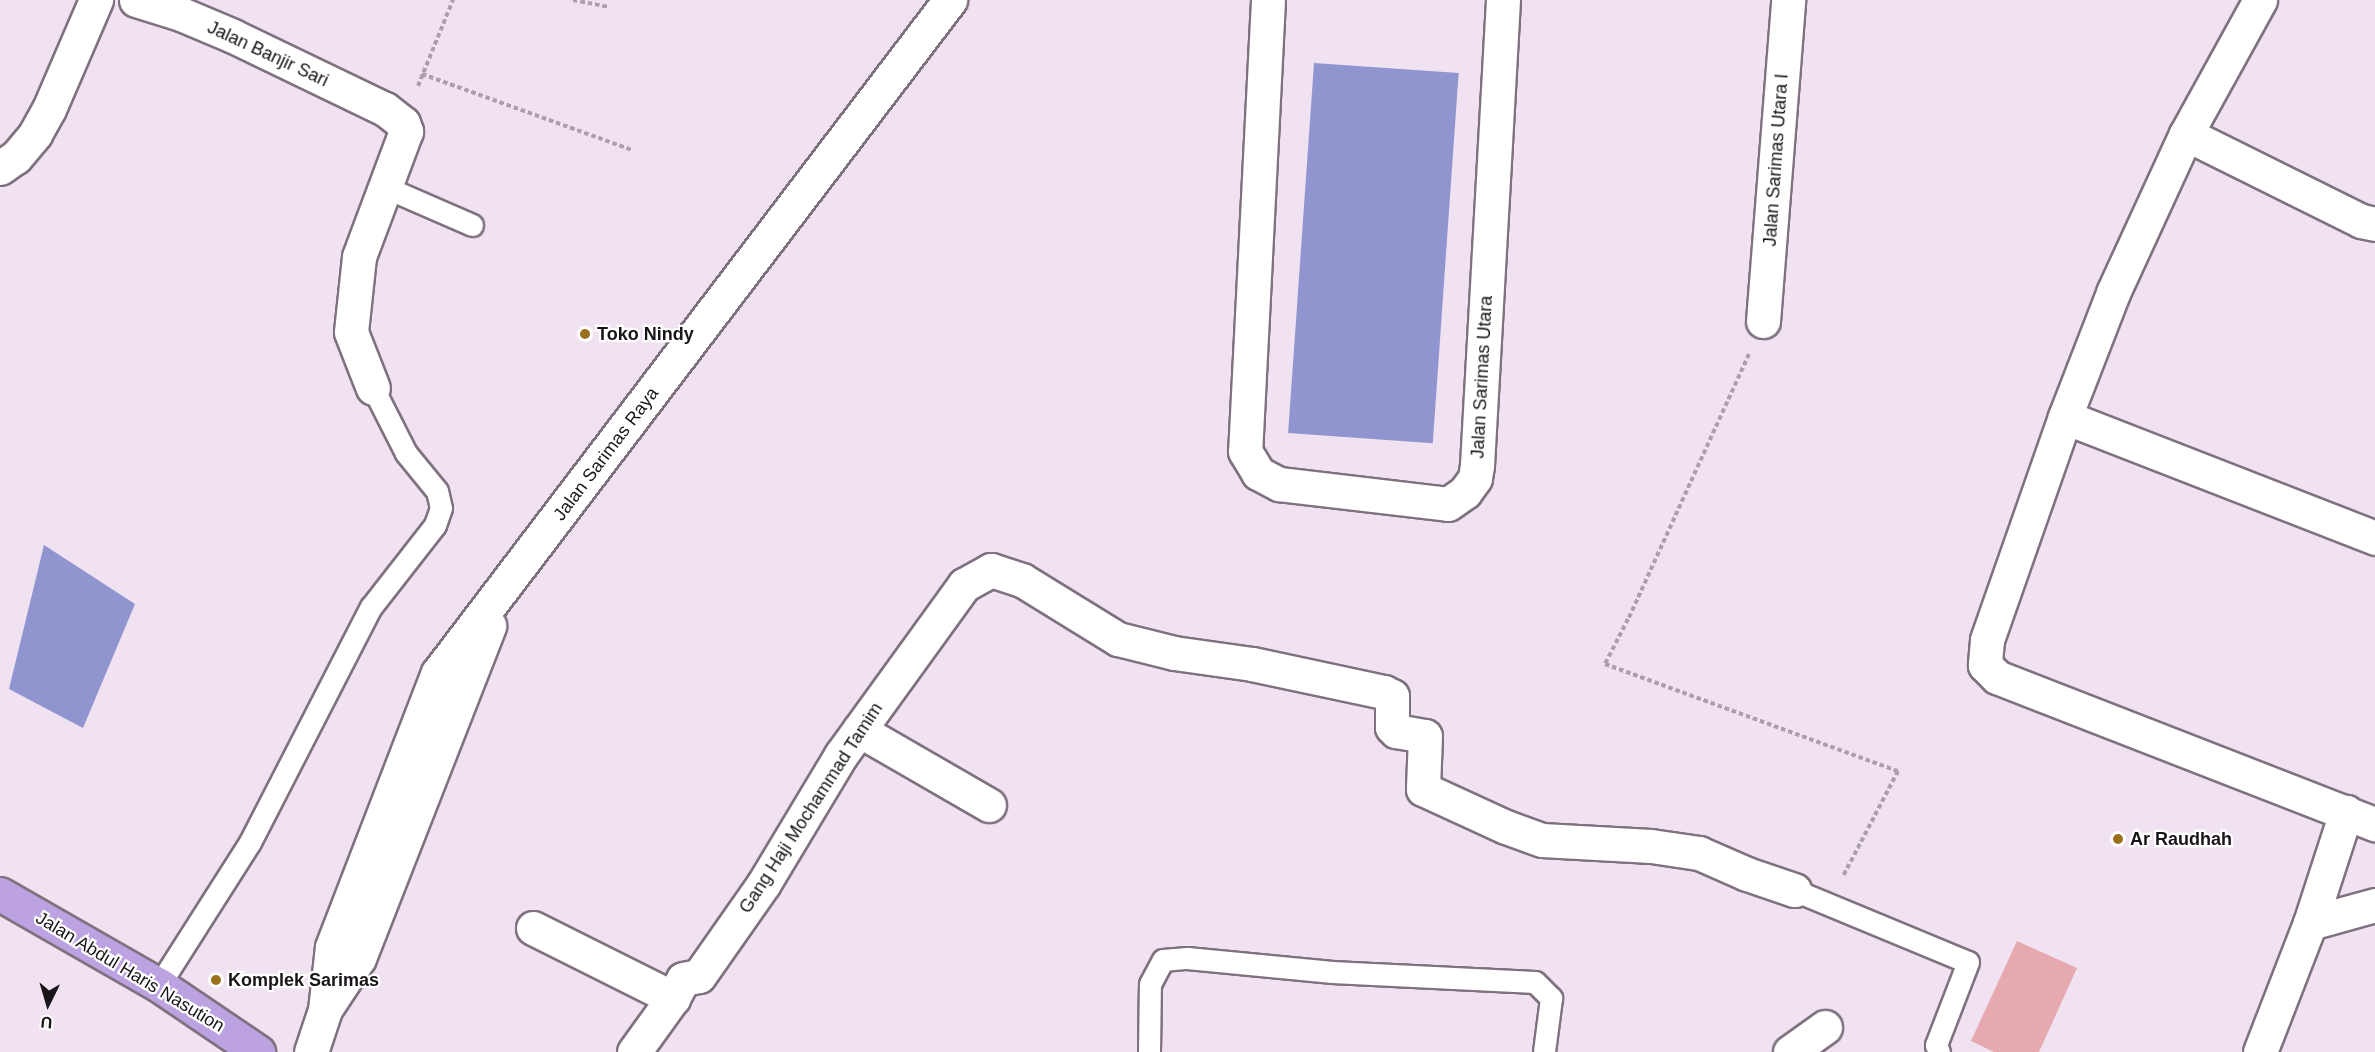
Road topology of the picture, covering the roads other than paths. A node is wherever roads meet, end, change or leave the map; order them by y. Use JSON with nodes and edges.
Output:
{"nodes":[{"id":1,"x":96,"y":0,"type":"edge"},
{"id":2,"x":136,"y":0,"type":"edge"},
{"id":3,"x":950,"y":0,"type":"edge"},
{"id":4,"x":1268,"y":0,"type":"edge"},
{"id":5,"x":1503,"y":0,"type":"edge"},
{"id":6,"x":1788,"y":0,"type":"edge"},
{"id":7,"x":2260,"y":0,"type":"edge"},
{"id":8,"x":185,"y":7,"type":"edge"},
{"id":9,"x":2186,"y":134,"type":"junction"},
{"id":10,"x":0,"y":168,"type":"edge"},
{"id":11,"x":385,"y":187,"type":"junction"},
{"id":12,"x":2375,"y":224,"type":"edge"},
{"id":13,"x":472,"y":225,"type":"dead end"},
{"id":14,"x":1763,"y":321,"type":"road end"},
{"id":15,"x":373,"y":388,"type":"joint"},
{"id":16,"x":2065,"y":417,"type":"junction"},
{"id":17,"x":2375,"y":538,"type":"edge"},
{"id":18,"x":506,"y":585,"type":"junction"},
{"id":19,"x":859,"y":730,"type":"junction"},
{"id":20,"x":989,"y":805,"type":"dead end"},
{"id":21,"x":2361,"y":818,"type":"edge"},
{"id":22,"x":1794,"y":890,"type":"joint"},
{"id":23,"x":0,"y":894,"type":"edge"},
{"id":24,"x":2375,"y":905,"type":"edge"},
{"id":25,"x":2310,"y":923,"type":"junction"},
{"id":26,"x":533,"y":928,"type":"dead end"},
{"id":27,"x":159,"y":985,"type":"junction"},
{"id":28,"x":673,"y":998,"type":"junction"},
{"id":29,"x":325,"y":1010,"type":"junction"},
{"id":30,"x":1825,"y":1027,"type":"dead end"},
{"id":31,"x":258,"y":1052,"type":"edge"},
{"id":32,"x":310,"y":1052,"type":"edge"},
{"id":33,"x":634,"y":1052,"type":"edge"},
{"id":34,"x":1149,"y":1052,"type":"edge"},
{"id":35,"x":1544,"y":1052,"type":"edge"},
{"id":36,"x":1790,"y":1052,"type":"edge"},
{"id":37,"x":1939,"y":1052,"type":"edge"},
{"id":38,"x":2260,"y":1052,"type":"edge"}],
"edges":[{"from":1,"to":10,"type":"street"},
{"from":2,"to":8,"type":"street","name":"Jalan Banjir Sari"},
{"from":3,"to":18,"type":"street","name":"Jalan Sarimas Raya"},
{"from":4,"to":5,"type":"street","name":"Jalan Sarimas Utara"},
{"from":6,"to":14,"type":"street","name":"Jalan Sarimas Utara I"},
{"from":7,"to":9,"type":"street"},
{"from":8,"to":11,"type":"street","name":"Jalan Banjir Sari"},
{"from":9,"to":12,"type":"street"},
{"from":9,"to":16,"type":"street"},
{"from":11,"to":13,"type":"lane"},
{"from":11,"to":15,"type":"street"},
{"from":15,"to":27,"type":"lane"},
{"from":16,"to":17,"type":"street"},
{"from":16,"to":21,"type":"street"},
{"from":18,"to":29,"type":"street"},
{"from":18,"to":29,"type":"street","name":"Jalan Sarimas Raya"},
{"from":19,"to":20,"type":"street"},
{"from":19,"to":22,"type":"street","name":"Gang Haji Mochammad Tamim"},
{"from":19,"to":28,"type":"street","name":"Gang Haji Mochammad Tamim"},
{"from":21,"to":25,"type":"street"},
{"from":22,"to":37,"type":"lane"},
{"from":23,"to":27,"type":"highway","name":"Jalan Abdul Haris Nasution"},
{"from":24,"to":25,"type":"street"},
{"from":25,"to":38,"type":"street"},
{"from":26,"to":28,"type":"street"},
{"from":27,"to":31,"type":"highway","name":"Jalan Abdul Haris Nasution"},
{"from":28,"to":33,"type":"street","name":"Gang Haji Mochammad Tamim"},
{"from":29,"to":32,"type":"street"},
{"from":30,"to":36,"type":"street"},
{"from":34,"to":35,"type":"lane"}]}
